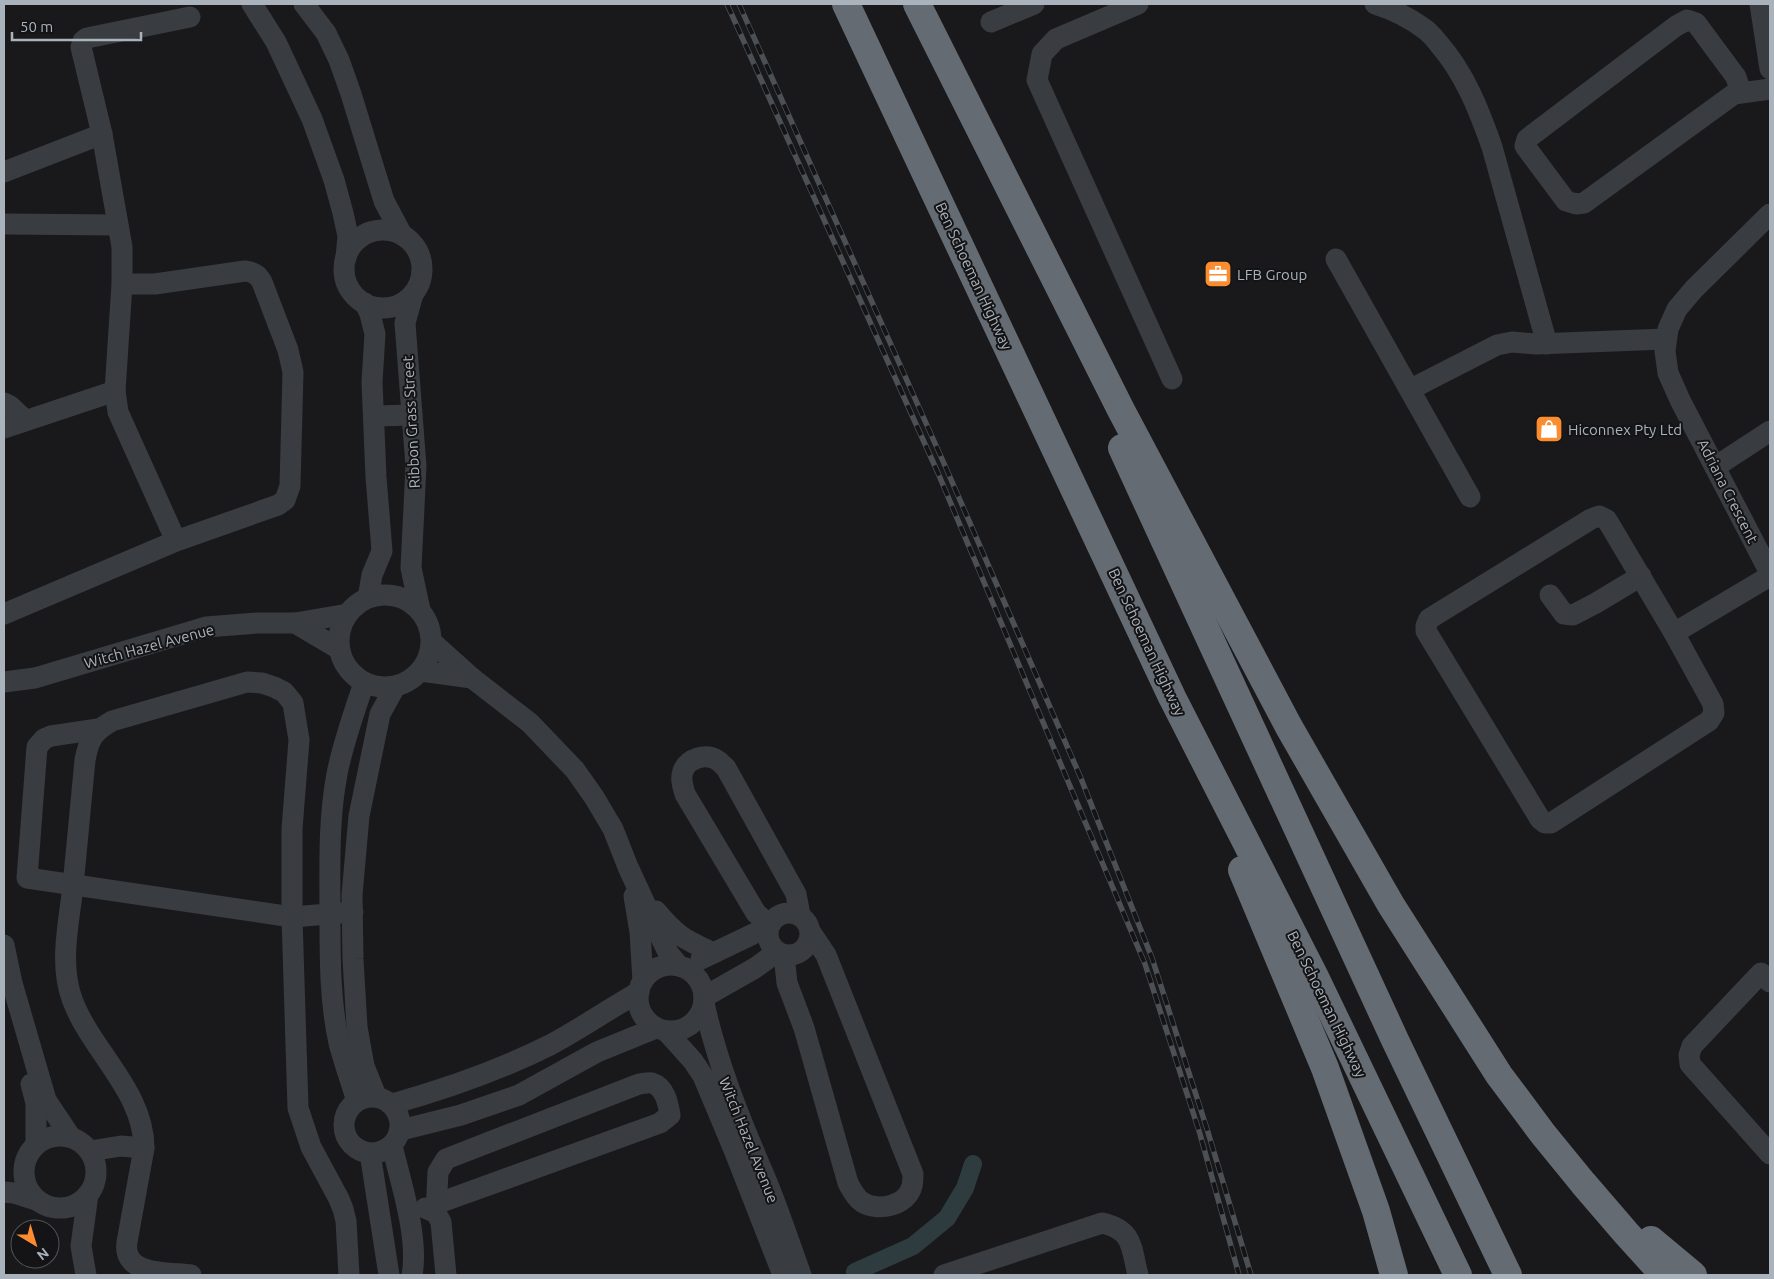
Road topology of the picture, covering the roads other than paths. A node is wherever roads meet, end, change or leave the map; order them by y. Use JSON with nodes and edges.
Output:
{"nodes":[{"id":1,"x":252,"y":4,"type":"edge"},
{"id":2,"x":304,"y":4,"type":"edge"},
{"id":3,"x":846,"y":4,"type":"edge"},
{"id":4,"x":917,"y":4,"type":"edge"},
{"id":5,"x":1034,"y":4,"type":"edge"},
{"id":6,"x":1138,"y":4,"type":"edge"},
{"id":7,"x":1375,"y":4,"type":"edge"},
{"id":8,"x":1760,"y":4,"type":"edge"},
{"id":9,"x":190,"y":17,"type":"dead end"},
{"id":10,"x":991,"y":22,"type":"dead end"},
{"id":11,"x":1770,"y":68,"type":"edge"},
{"id":12,"x":1770,"y":89,"type":"edge"},
{"id":13,"x":1741,"y":93,"type":"junction"},
{"id":14,"x":102,"y":134,"type":"junction"},
{"id":15,"x":4,"y":172,"type":"edge"},
{"id":16,"x":1770,"y":214,"type":"edge"},
{"id":17,"x":4,"y":224,"type":"edge"},
{"id":18,"x":118,"y":225,"type":"junction"},
{"id":19,"x":402,"y":235,"type":"junction"},
{"id":20,"x":346,"y":258,"type":"junction"},
{"id":21,"x":1336,"y":259,"type":"dead end"},
{"id":22,"x":122,"y":284,"type":"junction"},
{"id":23,"x":413,"y":294,"type":"junction"},
{"id":24,"x":365,"y":303,"type":"junction"},
{"id":25,"x":1666,"y":339,"type":"junction"},
{"id":26,"x":1547,"y":344,"type":"junction"},
{"id":27,"x":1172,"y":379,"type":"dead end"},
{"id":28,"x":1410,"y":389,"type":"junction"},
{"id":29,"x":115,"y":391,"type":"junction"},
{"id":30,"x":4,"y":402,"type":"edge"},
{"id":31,"x":412,"y":415,"type":"junction"},
{"id":32,"x":374,"y":416,"type":"junction"},
{"id":33,"x":24,"y":420,"type":"junction"},
{"id":34,"x":4,"y":428,"type":"edge"},
{"id":35,"x":1768,"y":438,"type":"edge"},
{"id":36,"x":1715,"y":467,"type":"junction"},
{"id":37,"x":1470,"y":497,"type":"dead end"},
{"id":38,"x":176,"y":541,"type":"junction"},
{"id":39,"x":1770,"y":575,"type":"edge"},
{"id":40,"x":1641,"y":576,"type":"junction"},
{"id":41,"x":1550,"y":595,"type":"dead end"},
{"id":42,"x":368,"y":598,"type":"junction"},
{"id":43,"x":420,"y":610,"type":"junction"},
{"id":44,"x":4,"y":614,"type":"edge"},
{"id":45,"x":348,"y":614,"type":"junction"},
{"id":46,"x":295,"y":623,"type":"junction"},
{"id":47,"x":1674,"y":633,"type":"junction"},
{"id":48,"x":432,"y":642,"type":"junction"},
{"id":49,"x":339,"y":649,"type":"junction"},
{"id":50,"x":421,"y":671,"type":"junction"},
{"id":51,"x":35,"y":678,"type":"junction"},
{"id":52,"x":472,"y":678,"type":"junction"},
{"id":53,"x":4,"y":682,"type":"edge"},
{"id":54,"x":364,"y":683,"type":"junction"},
{"id":55,"x":395,"y":687,"type":"junction"},
{"id":56,"x":1172,"y":696,"type":"junction"},
{"id":57,"x":4,"y":697,"type":"edge"},
{"id":58,"x":98,"y":729,"type":"junction"},
{"id":59,"x":336,"y":778,"type":"junction"},
{"id":60,"x":366,"y":784,"type":"junction"},
{"id":61,"x":330,"y":854,"type":"junction"},
{"id":62,"x":356,"y":854,"type":"junction"},
{"id":63,"x":628,"y":866,"type":"junction"},
{"id":64,"x":73,"y":886,"type":"junction"},
{"id":65,"x":641,"y":891,"type":"junction"},
{"id":66,"x":352,"y":912,"type":"junction"},
{"id":67,"x":330,"y":913,"type":"junction"},
{"id":68,"x":292,"y":917,"type":"junction"},
{"id":69,"x":805,"y":923,"type":"junction"},
{"id":70,"x":769,"y":926,"type":"junction"},
{"id":71,"x":4,"y":945,"type":"edge"},
{"id":72,"x":714,"y":953,"type":"junction"},
{"id":73,"x":780,"y":954,"type":"junction"},
{"id":74,"x":681,"y":966,"type":"junction"},
{"id":75,"x":1767,"y":972,"type":"edge"},
{"id":76,"x":1314,"y":975,"type":"junction"},
{"id":77,"x":641,"y":986,"type":"junction"},
{"id":78,"x":4,"y":998,"type":"edge"},
{"id":79,"x":704,"y":1000,"type":"junction"},
{"id":80,"x":661,"y":1029,"type":"junction"},
{"id":81,"x":481,"y":1074,"type":"junction"},
{"id":82,"x":375,"y":1101,"type":"junction"},
{"id":83,"x":491,"y":1104,"type":"junction"},
{"id":84,"x":346,"y":1134,"type":"junction"},
{"id":85,"x":70,"y":1136,"type":"junction"},
{"id":86,"x":396,"y":1138,"type":"junction"},
{"id":87,"x":36,"y":1143,"type":"junction"},
{"id":88,"x":311,"y":1147,"type":"junction"},
{"id":89,"x":144,"y":1148,"type":"junction"},
{"id":90,"x":90,"y":1151,"type":"junction"},
{"id":91,"x":370,"y":1153,"type":"junction"},
{"id":92,"x":1770,"y":1154,"type":"edge"},
{"id":93,"x":24,"y":1165,"type":"junction"},
{"id":94,"x":4,"y":1179,"type":"edge"},
{"id":95,"x":1583,"y":1183,"type":"junction"},
{"id":96,"x":4,"y":1192,"type":"edge"},
{"id":97,"x":88,"y":1194,"type":"junction"},
{"id":98,"x":36,"y":1200,"type":"junction"},
{"id":99,"x":56,"y":1208,"type":"junction"},
{"id":100,"x":406,"y":1208,"type":"junction"},
{"id":101,"x":436,"y":1208,"type":"junction"},
{"id":102,"x":380,"y":1212,"type":"junction"},
{"id":103,"x":82,"y":1246,"type":"junction"},
{"id":104,"x":86,"y":1275,"type":"edge"},
{"id":105,"x":191,"y":1275,"type":"edge"},
{"id":106,"x":350,"y":1275,"type":"edge"},
{"id":107,"x":389,"y":1275,"type":"edge"},
{"id":108,"x":412,"y":1275,"type":"edge"},
{"id":109,"x":446,"y":1275,"type":"edge"},
{"id":110,"x":783,"y":1275,"type":"edge"},
{"id":111,"x":801,"y":1275,"type":"edge"},
{"id":112,"x":947,"y":1275,"type":"edge"},
{"id":113,"x":1138,"y":1275,"type":"edge"},
{"id":114,"x":1394,"y":1275,"type":"edge"},
{"id":115,"x":1436,"y":1275,"type":"edge"},
{"id":116,"x":1458,"y":1275,"type":"edge"},
{"id":117,"x":1508,"y":1275,"type":"edge"},
{"id":118,"x":1664,"y":1275,"type":"edge"},
{"id":119,"x":1694,"y":1275,"type":"edge"}],
"edges":[{"from":1,"to":20,"type":"street"},
{"from":2,"to":19,"type":"street","name":"Ribbon Grass Street"},
{"from":3,"to":56,"type":"highway","name":"Ben Schoeman Highway"},
{"from":4,"to":95,"type":"highway"},
{"from":4,"to":117,"type":"highway"},
{"from":5,"to":10,"type":"street"},
{"from":6,"to":27,"type":"street"},
{"from":7,"to":26,"type":"street"},
{"from":8,"to":11,"type":"street"},
{"from":9,"to":14,"type":"street"},
{"from":12,"to":13,"type":"street"},
{"from":13,"to":13,"type":"street"},
{"from":14,"to":15,"type":"street"},
{"from":14,"to":18,"type":"street"},
{"from":16,"to":25,"type":"street","name":"Adriana Crescent"},
{"from":17,"to":18,"type":"street"},
{"from":18,"to":22,"type":"street"},
{"from":19,"to":20,"type":"street"},
{"from":19,"to":23,"type":"street","name":"Ribbon Grass Street"},
{"from":20,"to":24,"type":"street"},
{"from":21,"to":28,"type":"street"},
{"from":22,"to":29,"type":"street"},
{"from":22,"to":38,"type":"street"},
{"from":23,"to":24,"type":"street"},
{"from":23,"to":31,"type":"street","name":"Ribbon Grass Street"},
{"from":24,"to":32,"type":"street"},
{"from":25,"to":26,"type":"street"},
{"from":25,"to":36,"type":"street","name":"Adriana Crescent"},
{"from":26,"to":28,"type":"street"},
{"from":28,"to":37,"type":"street"},
{"from":29,"to":33,"type":"street"},
{"from":29,"to":38,"type":"street"},
{"from":30,"to":33,"type":"street"},
{"from":31,"to":32,"type":"street"},
{"from":31,"to":43,"type":"street","name":"Ribbon Grass Street"},
{"from":32,"to":42,"type":"street"},
{"from":33,"to":34,"type":"street"},
{"from":35,"to":36,"type":"street"},
{"from":36,"to":39,"type":"street","name":"Adriana Crescent"},
{"from":38,"to":44,"type":"street"},
{"from":39,"to":47,"type":"street"},
{"from":40,"to":41,"type":"street"},
{"from":40,"to":47,"type":"street"},
{"from":40,"to":47,"type":"street"},
{"from":42,"to":43,"type":"street"},
{"from":42,"to":45,"type":"street"},
{"from":43,"to":48,"type":"street"},
{"from":45,"to":46,"type":"street","name":"Witch Hazel Avenue"},
{"from":45,"to":49,"type":"street"},
{"from":46,"to":49,"type":"street"},
{"from":46,"to":51,"type":"street","name":"Witch Hazel Avenue"},
{"from":48,"to":50,"type":"street"},
{"from":48,"to":52,"type":"street"},
{"from":49,"to":54,"type":"street"},
{"from":50,"to":52,"type":"street"},
{"from":50,"to":55,"type":"street"},
{"from":51,"to":53,"type":"street","name":"Witch Hazel Avenue"},
{"from":51,"to":57,"type":"street","name":"Witch Hazel Avenue"},
{"from":52,"to":63,"type":"street"},
{"from":54,"to":55,"type":"street"},
{"from":54,"to":59,"type":"street"},
{"from":55,"to":60,"type":"street"},
{"from":56,"to":76,"type":"highway","name":"Ben Schoeman Highway"},
{"from":56,"to":114,"type":"highway"},
{"from":58,"to":64,"type":"street"},
{"from":58,"to":64,"type":"street"},
{"from":58,"to":68,"type":"street"},
{"from":59,"to":60,"type":"street"},
{"from":59,"to":61,"type":"street"},
{"from":60,"to":62,"type":"street"},
{"from":61,"to":62,"type":"street"},
{"from":61,"to":67,"type":"street"},
{"from":62,"to":66,"type":"street"},
{"from":63,"to":65,"type":"street"},
{"from":63,"to":77,"type":"street"},
{"from":64,"to":68,"type":"street"},
{"from":64,"to":89,"type":"street"},
{"from":65,"to":72,"type":"street"},
{"from":65,"to":74,"type":"street"},
{"from":66,"to":67,"type":"street"},
{"from":66,"to":82,"type":"street"},
{"from":67,"to":68,"type":"street"},
{"from":67,"to":82,"type":"street"},
{"from":68,"to":88,"type":"street"},
{"from":69,"to":70,"type":"street"},
{"from":69,"to":70,"type":"street"},
{"from":69,"to":73,"type":"street"},
{"from":69,"to":73,"type":"street"},
{"from":70,"to":72,"type":"street"},
{"from":70,"to":73,"type":"street"},
{"from":71,"to":85,"type":"street"},
{"from":72,"to":74,"type":"street"},
{"from":73,"to":79,"type":"street"},
{"from":74,"to":77,"type":"street"},
{"from":74,"to":79,"type":"street"},
{"from":75,"to":92,"type":"street"},
{"from":76,"to":115,"type":"highway"},
{"from":76,"to":116,"type":"highway","name":"Ben Schoeman Highway"},
{"from":77,"to":80,"type":"street"},
{"from":77,"to":81,"type":"street"},
{"from":78,"to":87,"type":"street"},
{"from":79,"to":80,"type":"street"},
{"from":79,"to":111,"type":"street","name":"Witch Hazel Avenue"},
{"from":80,"to":83,"type":"street"},
{"from":80,"to":110,"type":"street","name":"Witch Hazel Avenue"},
{"from":81,"to":82,"type":"street"},
{"from":81,"to":83,"type":"street"},
{"from":82,"to":84,"type":"street"},
{"from":82,"to":86,"type":"street"},
{"from":83,"to":86,"type":"street"},
{"from":84,"to":88,"type":"street"},
{"from":84,"to":91,"type":"street"},
{"from":85,"to":87,"type":"street"},
{"from":85,"to":90,"type":"street"},
{"from":86,"to":91,"type":"street"},
{"from":86,"to":100,"type":"street"},
{"from":87,"to":93,"type":"street"},
{"from":88,"to":106,"type":"street"},
{"from":89,"to":90,"type":"street"},
{"from":89,"to":105,"type":"street"},
{"from":90,"to":97,"type":"street"},
{"from":91,"to":102,"type":"street"},
{"from":93,"to":94,"type":"street"},
{"from":93,"to":98,"type":"street"},
{"from":95,"to":118,"type":"highway"},
{"from":95,"to":119,"type":"highway"},
{"from":96,"to":98,"type":"street"},
{"from":97,"to":99,"type":"street"},
{"from":97,"to":103,"type":"street"},
{"from":98,"to":99,"type":"street"},
{"from":99,"to":103,"type":"street"},
{"from":100,"to":101,"type":"street"},
{"from":100,"to":102,"type":"street"},
{"from":100,"to":108,"type":"street"},
{"from":101,"to":101,"type":"street"},
{"from":101,"to":109,"type":"street"},
{"from":102,"to":107,"type":"street"},
{"from":103,"to":104,"type":"street"},
{"from":112,"to":113,"type":"street"}]}
